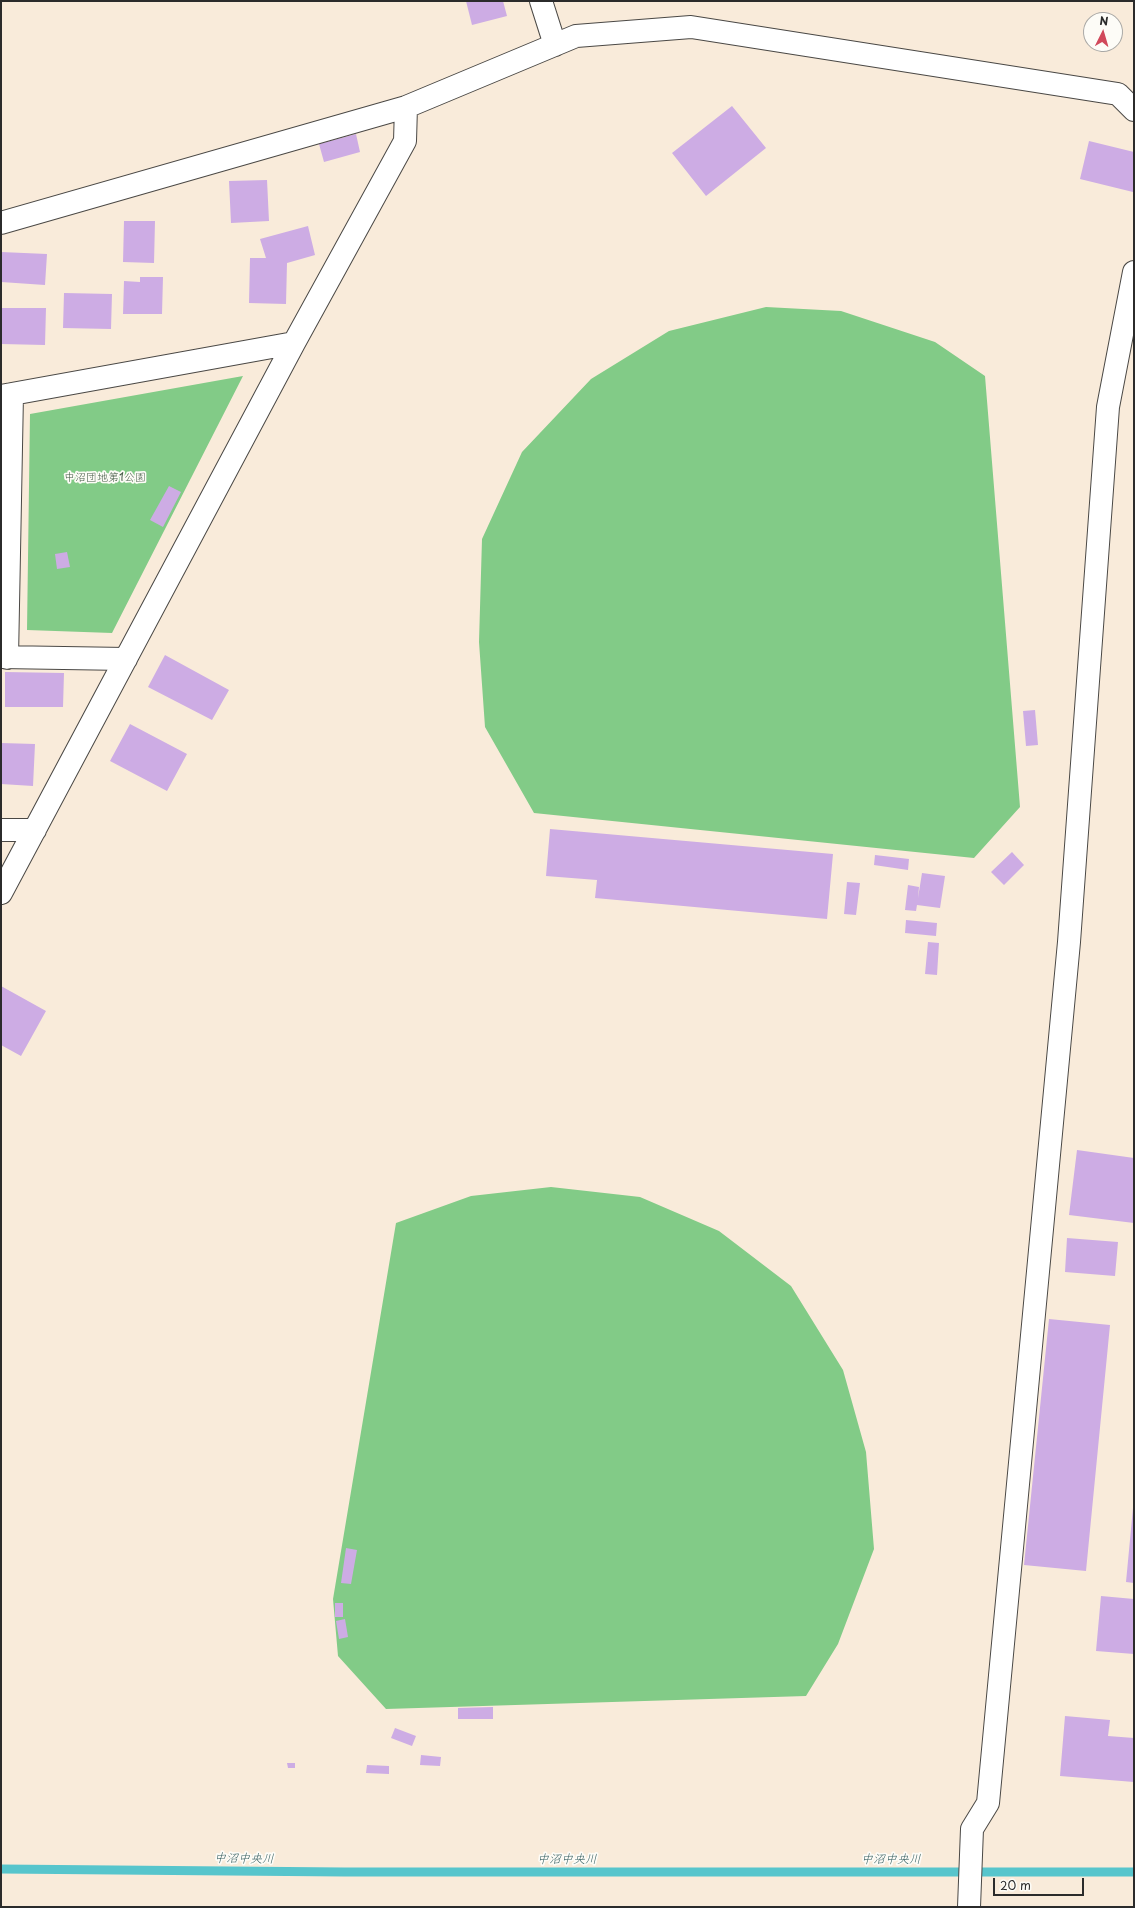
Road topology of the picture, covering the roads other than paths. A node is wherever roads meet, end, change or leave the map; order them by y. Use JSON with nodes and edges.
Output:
{"nodes":[{"id":1,"x":541,"y":1,"type":"edge"},
{"id":2,"x":555,"y":45,"type":"junction"},
{"id":3,"x":406,"y":107,"type":"junction"},
{"id":4,"x":1134,"y":110,"type":"edge"},
{"id":5,"x":1,"y":223,"type":"edge"},
{"id":6,"x":1134,"y":272,"type":"edge"},
{"id":7,"x":294,"y":343,"type":"junction"},
{"id":8,"x":7,"y":395,"type":"edge"},
{"id":9,"x":4,"y":658,"type":"edge"},
{"id":10,"x":126,"y":659,"type":"junction"},
{"id":11,"x":1,"y":830,"type":"edge"},
{"id":12,"x":34,"y":830,"type":"junction"},
{"id":13,"x":1,"y":893,"type":"edge"},
{"id":14,"x":969,"y":1907,"type":"edge"}],
"edges":[{"from":1,"to":2,"type":"street"},
{"from":2,"to":3,"type":"street"},
{"from":2,"to":4,"type":"street"},
{"from":3,"to":5,"type":"street"},
{"from":3,"to":7,"type":"street"},
{"from":6,"to":14,"type":"street"},
{"from":7,"to":8,"type":"street"},
{"from":7,"to":10,"type":"street"},
{"from":8,"to":9,"type":"street"},
{"from":9,"to":10,"type":"street"},
{"from":10,"to":12,"type":"street"},
{"from":11,"to":12,"type":"street"},
{"from":12,"to":13,"type":"street"}]}
